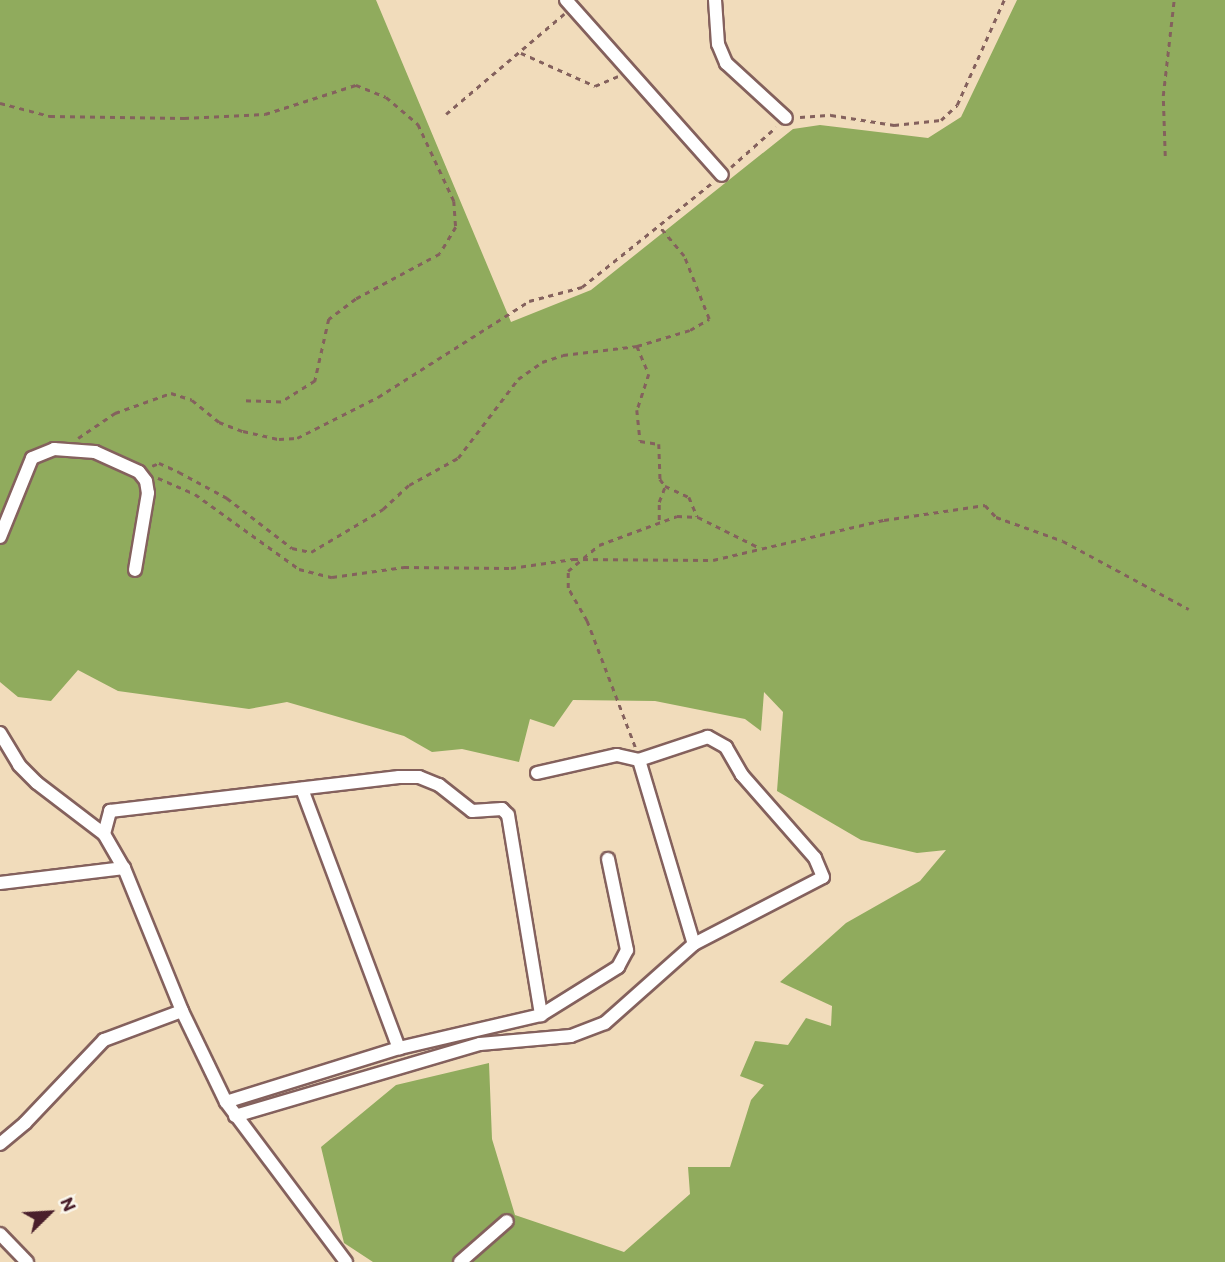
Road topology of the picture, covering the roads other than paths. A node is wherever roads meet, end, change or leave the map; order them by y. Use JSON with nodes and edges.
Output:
{"nodes":[{"id":1,"x":715,"y":0,"type":"edge"},
{"id":2,"x":569,"y":4,"type":"edge"},
{"id":3,"x":786,"y":117,"type":"road end"},
{"id":4,"x":722,"y":175,"type":"road end"},
{"id":5,"x":0,"y":537,"type":"edge"},
{"id":6,"x":135,"y":570,"type":"dead end"},
{"id":7,"x":0,"y":733,"type":"edge"},
{"id":8,"x":639,"y":760,"type":"junction"},
{"id":9,"x":537,"y":774,"type":"dead end"},
{"id":10,"x":302,"y":789,"type":"junction"},
{"id":11,"x":104,"y":834,"type":"junction"},
{"id":12,"x":608,"y":859,"type":"dead end"},
{"id":13,"x":124,"y":868,"type":"junction"},
{"id":14,"x":0,"y":883,"type":"edge"},
{"id":15,"x":694,"y":944,"type":"junction"},
{"id":16,"x":183,"y":1011,"type":"junction"},
{"id":17,"x":541,"y":1015,"type":"junction"},
{"id":18,"x":399,"y":1048,"type":"junction"},
{"id":19,"x":226,"y":1102,"type":"junction"},
{"id":20,"x":235,"y":1116,"type":"junction"},
{"id":21,"x":0,"y":1144,"type":"edge"},
{"id":22,"x":507,"y":1221,"type":"dead end"},
{"id":23,"x":0,"y":1234,"type":"edge"},
{"id":24,"x":26,"y":1262,"type":"edge"},
{"id":25,"x":346,"y":1262,"type":"edge"},
{"id":26,"x":460,"y":1262,"type":"edge"}],
"edges":[{"from":1,"to":3,"type":"street"},
{"from":2,"to":4,"type":"street"},
{"from":5,"to":6,"type":"street"},
{"from":7,"to":11,"type":"street"},
{"from":8,"to":9,"type":"street"},
{"from":8,"to":15,"type":"street"},
{"from":8,"to":15,"type":"street"},
{"from":10,"to":11,"type":"street"},
{"from":10,"to":17,"type":"street"},
{"from":10,"to":18,"type":"street"},
{"from":11,"to":13,"type":"street"},
{"from":12,"to":17,"type":"street"},
{"from":13,"to":14,"type":"street"},
{"from":13,"to":16,"type":"street"},
{"from":15,"to":20,"type":"street"},
{"from":16,"to":19,"type":"street"},
{"from":16,"to":21,"type":"street"},
{"from":17,"to":18,"type":"street"},
{"from":18,"to":19,"type":"street"},
{"from":19,"to":20,"type":"street"},
{"from":20,"to":25,"type":"street"},
{"from":22,"to":26,"type":"street"},
{"from":23,"to":24,"type":"street"}]}
